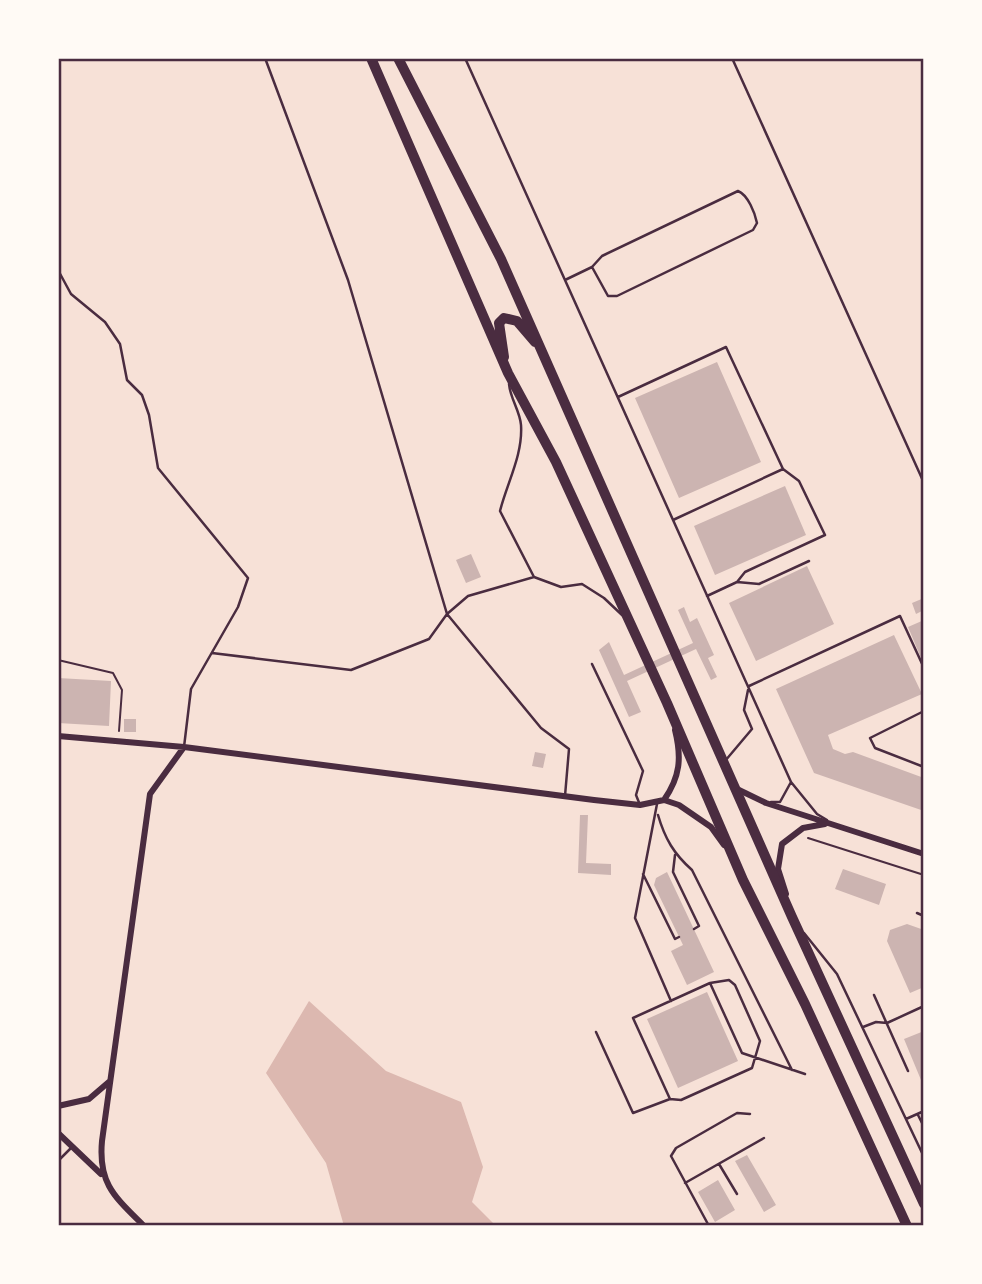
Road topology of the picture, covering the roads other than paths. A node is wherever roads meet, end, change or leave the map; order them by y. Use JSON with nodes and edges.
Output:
{"nodes":[{"id":1,"x":265,"y":58,"type":"edge"},
{"id":2,"x":371,"y":58,"type":"edge"},
{"id":3,"x":398,"y":58,"type":"edge"},
{"id":4,"x":465,"y":58,"type":"edge"},
{"id":5,"x":732,"y":58,"type":"edge"},
{"id":6,"x":592,"y":267,"type":"junction"},
{"id":7,"x":58,"y":270,"type":"edge"},
{"id":8,"x":565,"y":280,"type":"junction"},
{"id":9,"x":547,"y":359,"type":"junction"},
{"id":10,"x":508,"y":373,"type":"junction"},
{"id":11,"x":618,"y":397,"type":"junction"},
{"id":12,"x":783,"y":469,"type":"junction"},
{"id":13,"x":924,"y":483,"type":"edge"},
{"id":14,"x":673,"y":520,"type":"junction"},
{"id":15,"x":809,"y":561,"type":"dead end"},
{"id":16,"x":534,"y":577,"type":"junction"},
{"id":17,"x":737,"y":582,"type":"junction"},
{"id":18,"x":707,"y":596,"type":"junction"},
{"id":19,"x":447,"y":614,"type":"junction"},
{"id":20,"x":632,"y":628,"type":"junction"},
{"id":21,"x":212,"y":653,"type":"junction"},
{"id":22,"x":592,"y":664,"type":"dead end"},
{"id":23,"x":924,"y":668,"type":"edge"},
{"id":24,"x":748,"y":687,"type":"junction"},
{"id":25,"x":667,"y":703,"type":"junction"},
{"id":26,"x":924,"y":711,"type":"edge"},
{"id":27,"x":58,"y":736,"type":"edge"},
{"id":28,"x":184,"y":747,"type":"junction"},
{"id":29,"x":725,"y":761,"type":"junction"},
{"id":30,"x":924,"y":766,"type":"edge"},
{"id":31,"x":791,"y":782,"type":"junction"},
{"id":32,"x":737,"y":789,"type":"junction"},
{"id":33,"x":565,"y":796,"type":"junction"},
{"id":34,"x":660,"y":801,"type":"junction"},
{"id":35,"x":766,"y":803,"type":"junction"},
{"id":36,"x":640,"y":804,"type":"junction"},
{"id":37,"x":658,"y":816,"type":"dead end"},
{"id":38,"x":837,"y":825,"type":"junction"},
{"id":39,"x":924,"y":854,"type":"edge"},
{"id":40,"x":675,"y":855,"type":"junction"},
{"id":41,"x":643,"y":874,"type":"junction"},
{"id":42,"x":743,"y":880,"type":"junction"},
{"id":43,"x":917,"y":913,"type":"dead end"},
{"id":44,"x":924,"y":916,"type":"edge"},
{"id":45,"x":792,"y":917,"type":"junction"},
{"id":46,"x":694,"y":929,"type":"dead end"},
{"id":47,"x":679,"y":937,"type":"dead end"},
{"id":48,"x":710,"y":983,"type":"junction"},
{"id":49,"x":874,"y":995,"type":"dead end"},
{"id":50,"x":671,"y":1001,"type":"junction"},
{"id":51,"x":924,"y":1006,"type":"edge"},
{"id":52,"x":887,"y":1023,"type":"junction"},
{"id":53,"x":863,"y":1027,"type":"junction"},
{"id":54,"x":596,"y":1032,"type":"dead end"},
{"id":55,"x":755,"y":1058,"type":"junction"},
{"id":56,"x":792,"y":1070,"type":"junction"},
{"id":57,"x":908,"y":1072,"type":"dead end"},
{"id":58,"x":805,"y":1074,"type":"dead end"},
{"id":59,"x":112,"y":1079,"type":"junction"},
{"id":60,"x":670,"y":1099,"type":"junction"},
{"id":61,"x":58,"y":1106,"type":"edge"},
{"id":62,"x":924,"y":1111,"type":"edge"},
{"id":63,"x":918,"y":1113,"type":"junction"},
{"id":64,"x":750,"y":1114,"type":"dead end"},
{"id":65,"x":906,"y":1119,"type":"junction"},
{"id":66,"x":924,"y":1128,"type":"edge"},
{"id":67,"x":58,"y":1133,"type":"edge"},
{"id":68,"x":764,"y":1138,"type":"dead end"},
{"id":69,"x":71,"y":1148,"type":"junction"},
{"id":70,"x":924,"y":1157,"type":"edge"},
{"id":71,"x":58,"y":1161,"type":"edge"},
{"id":72,"x":719,"y":1164,"type":"junction"},
{"id":73,"x":102,"y":1175,"type":"junction"},
{"id":74,"x":685,"y":1183,"type":"junction"},
{"id":75,"x":737,"y":1194,"type":"dead end"},
{"id":76,"x":924,"y":1204,"type":"edge"},
{"id":77,"x":144,"y":1226,"type":"edge"},
{"id":78,"x":709,"y":1226,"type":"edge"},
{"id":79,"x":907,"y":1226,"type":"edge"}],
"edges":[{"from":1,"to":19,"type":"lane"},
{"from":2,"to":10,"type":"main road"},
{"from":3,"to":9,"type":"main road"},
{"from":4,"to":8,"type":"lane"},
{"from":5,"to":13,"type":"lane"},
{"from":6,"to":6,"type":"lane"},
{"from":6,"to":8,"type":"lane"},
{"from":7,"to":21,"type":"lane"},
{"from":8,"to":11,"type":"lane"},
{"from":9,"to":10,"type":"main road"},
{"from":9,"to":29,"type":"main road"},
{"from":10,"to":16,"type":"lane"},
{"from":10,"to":20,"type":"main road"},
{"from":11,"to":12,"type":"lane"},
{"from":11,"to":14,"type":"lane"},
{"from":12,"to":14,"type":"lane"},
{"from":12,"to":17,"type":"lane"},
{"from":14,"to":18,"type":"lane"},
{"from":15,"to":17,"type":"lane"},
{"from":16,"to":19,"type":"lane"},
{"from":16,"to":20,"type":"lane"},
{"from":17,"to":18,"type":"lane"},
{"from":18,"to":24,"type":"lane"},
{"from":19,"to":21,"type":"lane"},
{"from":19,"to":33,"type":"lane"},
{"from":20,"to":25,"type":"main road"},
{"from":21,"to":28,"type":"lane"},
{"from":22,"to":36,"type":"lane"},
{"from":23,"to":24,"type":"lane"},
{"from":24,"to":29,"type":"lane"},
{"from":24,"to":31,"type":"lane"},
{"from":25,"to":34,"type":"street"},
{"from":25,"to":42,"type":"main road"},
{"from":26,"to":30,"type":"lane"},
{"from":27,"to":28,"type":"street"},
{"from":28,"to":33,"type":"street"},
{"from":28,"to":59,"type":"street"},
{"from":29,"to":32,"type":"main road"},
{"from":31,"to":35,"type":"lane"},
{"from":31,"to":38,"type":"lane"},
{"from":32,"to":35,"type":"street"},
{"from":32,"to":45,"type":"main road"},
{"from":33,"to":36,"type":"street"},
{"from":34,"to":36,"type":"street"},
{"from":34,"to":41,"type":"lane"},
{"from":34,"to":42,"type":"street"},
{"from":35,"to":38,"type":"street"},
{"from":37,"to":40,"type":"lane"},
{"from":38,"to":39,"type":"street"},
{"from":38,"to":45,"type":"street"},
{"from":40,"to":46,"type":"lane"},
{"from":40,"to":56,"type":"lane"},
{"from":41,"to":47,"type":"lane"},
{"from":41,"to":50,"type":"lane"},
{"from":42,"to":79,"type":"main road"},
{"from":43,"to":44,"type":"lane"},
{"from":45,"to":53,"type":"lane"},
{"from":45,"to":76,"type":"main road"},
{"from":48,"to":50,"type":"lane"},
{"from":48,"to":55,"type":"lane"},
{"from":48,"to":55,"type":"lane"},
{"from":49,"to":52,"type":"lane"},
{"from":50,"to":60,"type":"lane"},
{"from":51,"to":52,"type":"lane"},
{"from":52,"to":53,"type":"lane"},
{"from":52,"to":57,"type":"lane"},
{"from":53,"to":65,"type":"lane"},
{"from":54,"to":60,"type":"lane"},
{"from":55,"to":56,"type":"lane"},
{"from":55,"to":60,"type":"lane"},
{"from":56,"to":58,"type":"lane"},
{"from":59,"to":61,"type":"street"},
{"from":59,"to":73,"type":"street"},
{"from":62,"to":63,"type":"lane"},
{"from":63,"to":65,"type":"lane"},
{"from":63,"to":66,"type":"lane"},
{"from":64,"to":74,"type":"lane"},
{"from":65,"to":70,"type":"lane"},
{"from":67,"to":69,"type":"street"},
{"from":68,"to":72,"type":"lane"},
{"from":69,"to":71,"type":"lane"},
{"from":69,"to":73,"type":"street"},
{"from":72,"to":74,"type":"lane"},
{"from":72,"to":75,"type":"lane"},
{"from":73,"to":77,"type":"street"},
{"from":74,"to":78,"type":"lane"}]}
